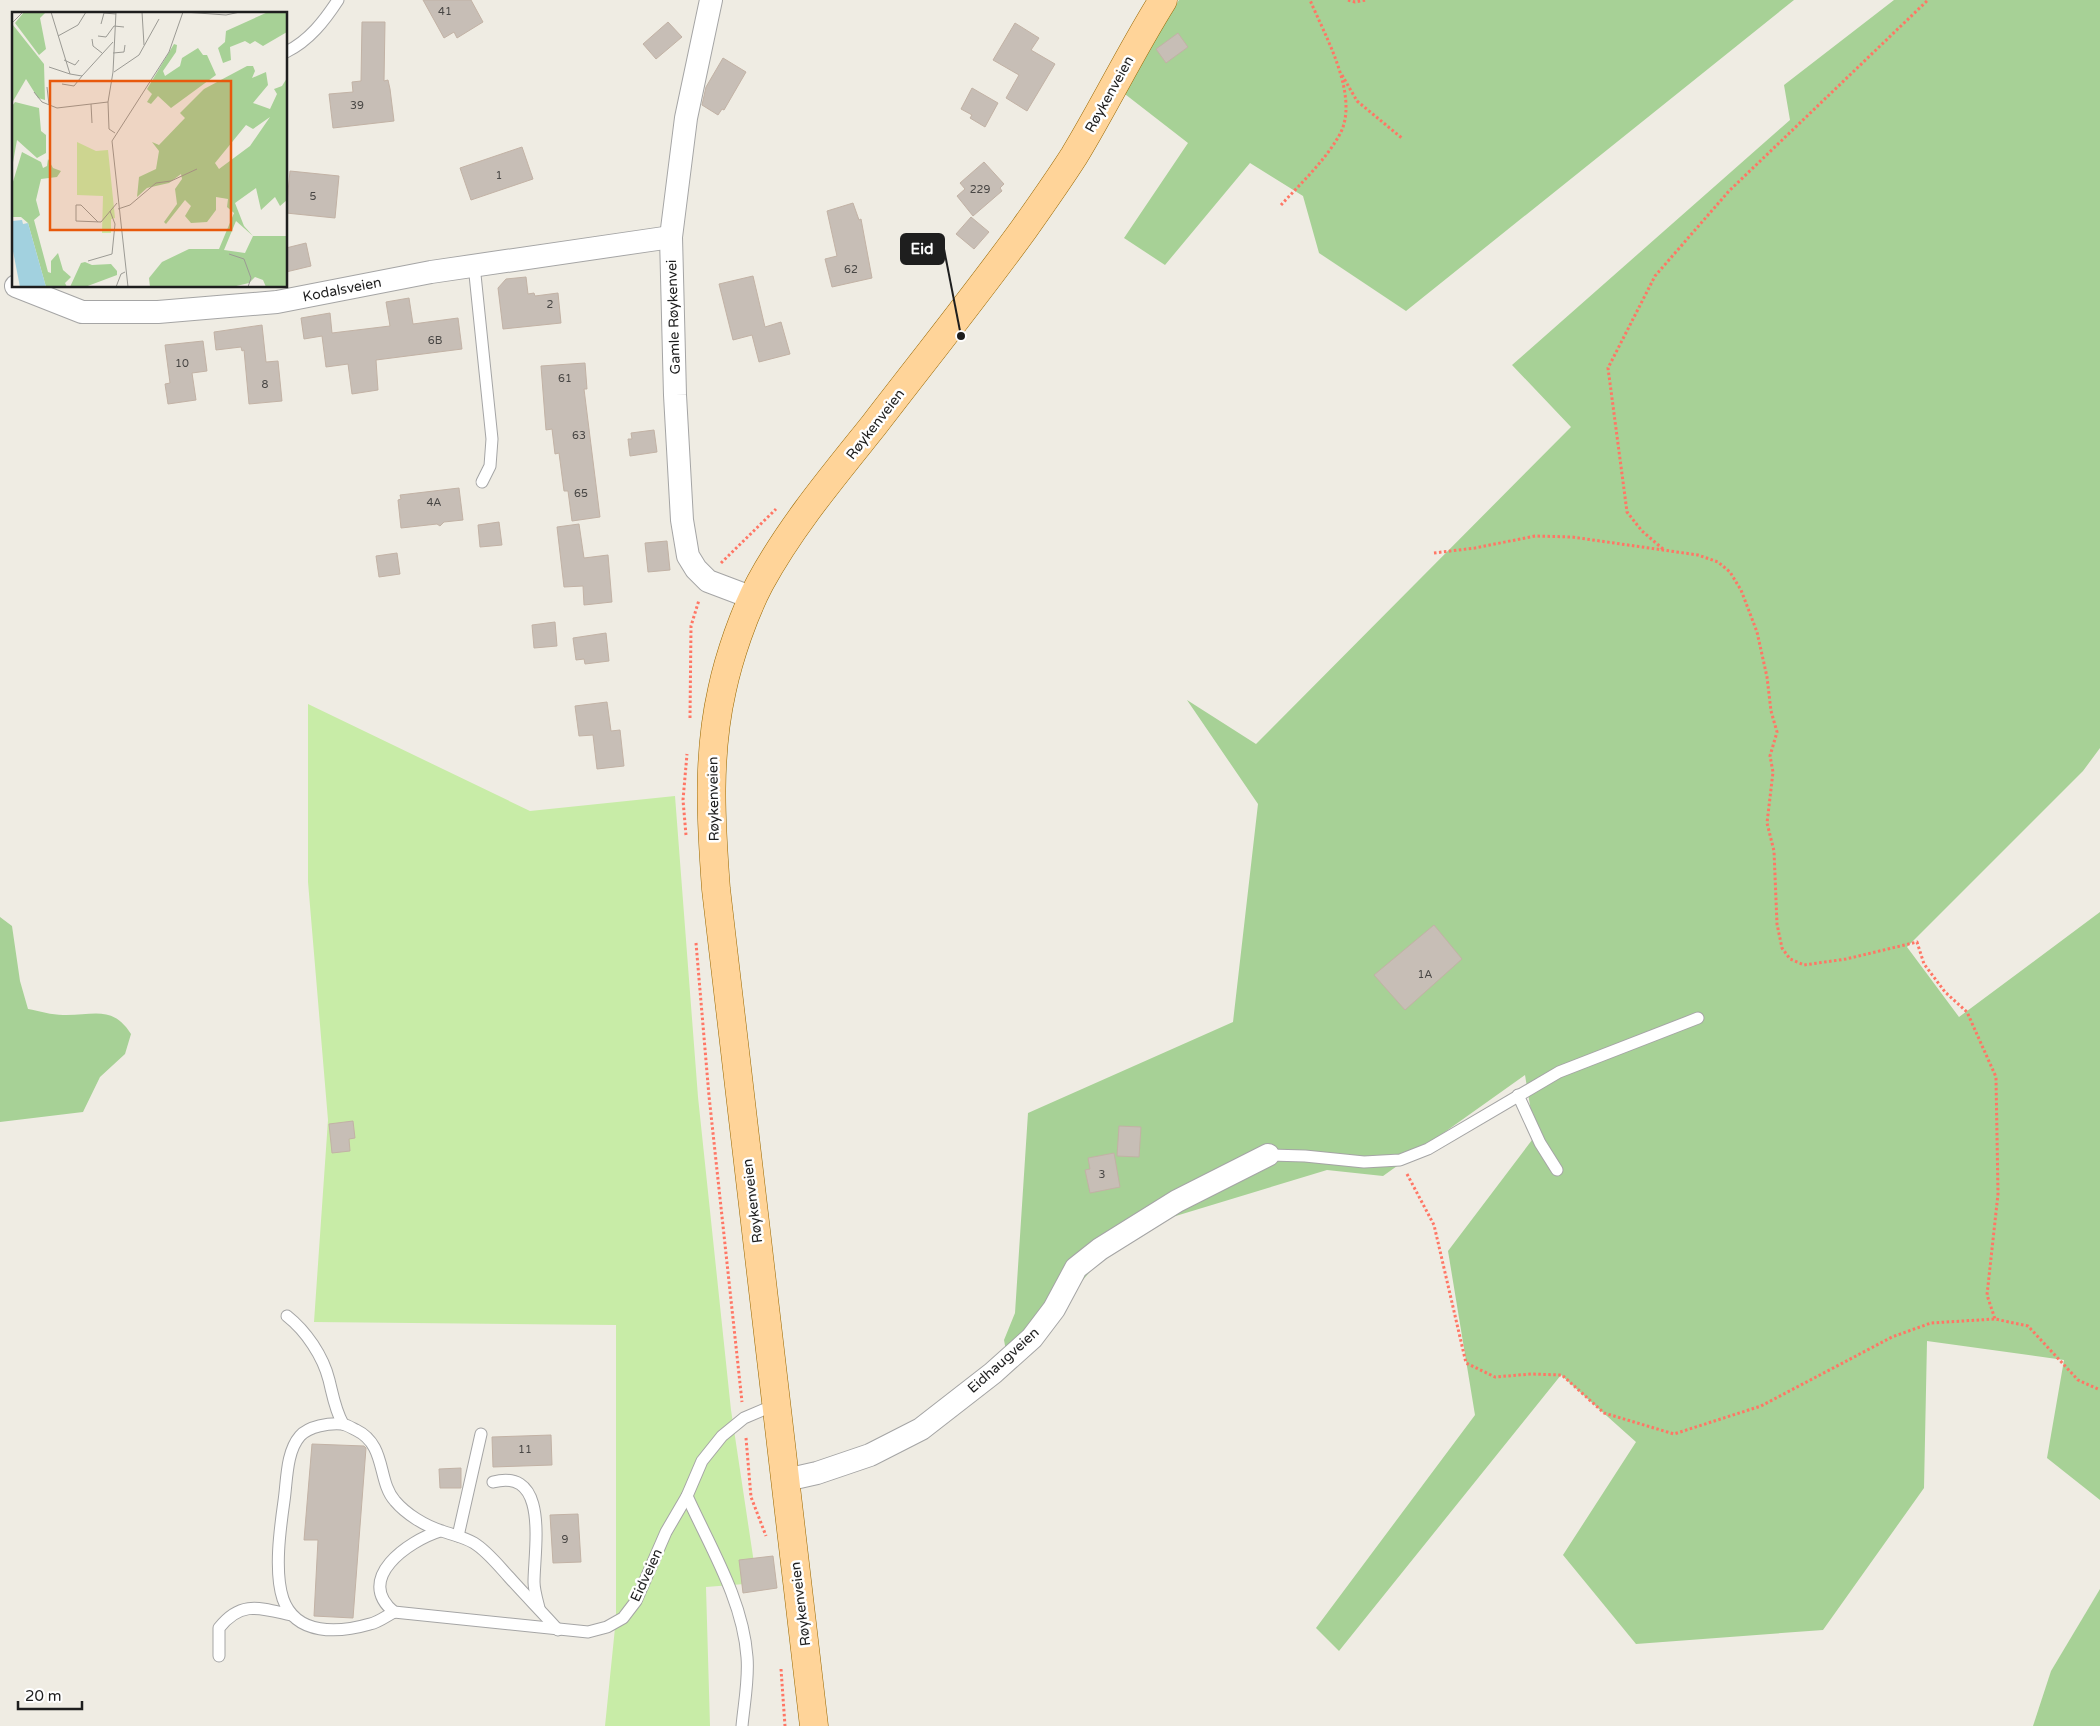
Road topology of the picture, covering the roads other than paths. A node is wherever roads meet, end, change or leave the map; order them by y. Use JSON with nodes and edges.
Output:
{"nodes":[{"id":1,"x":338,"y":0,"type":"edge"},
{"id":2,"x":711,"y":0,"type":"edge"},
{"id":3,"x":1163,"y":0,"type":"edge"},
{"id":4,"x":288,"y":51,"type":"edge"},
{"id":5,"x":671,"y":237,"type":"junction"},
{"id":6,"x":474,"y":265,"type":"junction"},
{"id":7,"x":0,"y":280,"type":"edge"},
{"id":8,"x":12,"y":285,"type":"edge"},
{"id":9,"x":20,"y":288,"type":"edge"},
{"id":10,"x":482,"y":482,"type":"dead end"},
{"id":11,"x":753,"y":598,"type":"junction"},
{"id":12,"x":1698,"y":1018,"type":"dead end"},
{"id":13,"x":1518,"y":1095,"type":"junction"},
{"id":14,"x":1268,"y":1155,"type":"joint"},
{"id":15,"x":1557,"y":1170,"type":"dead end"},
{"id":16,"x":287,"y":1316,"type":"dead end"},
{"id":17,"x":777,"y":1404,"type":"junction"},
{"id":18,"x":343,"y":1424,"type":"junction"},
{"id":19,"x":481,"y":1434,"type":"dead end"},
{"id":20,"x":786,"y":1480,"type":"junction"},
{"id":21,"x":493,"y":1482,"type":"dead end"},
{"id":22,"x":687,"y":1496,"type":"junction"},
{"id":23,"x":440,"y":1531,"type":"junction"},
{"id":24,"x":458,"y":1536,"type":"junction"},
{"id":25,"x":539,"y":1610,"type":"junction"},
{"id":26,"x":394,"y":1612,"type":"junction"},
{"id":27,"x":291,"y":1615,"type":"junction"},
{"id":28,"x":558,"y":1630,"type":"junction"},
{"id":29,"x":219,"y":1656,"type":"dead end"},
{"id":30,"x":742,"y":1726,"type":"edge"},
{"id":31,"x":814,"y":1726,"type":"edge"}],
"edges":[{"from":1,"to":4,"type":"lane"},
{"from":2,"to":5,"type":"street","name":"Gamle Røykenvei"},
{"from":3,"to":11,"type":"main road","name":"Røykenveien"},
{"from":5,"to":6,"type":"street","name":"Kodalsveien"},
{"from":5,"to":11,"type":"street","name":"Gamle Røykenvei"},
{"from":6,"to":9,"type":"street","name":"Kodalsveien"},
{"from":6,"to":10,"type":"lane"},
{"from":7,"to":8,"type":"street","name":"Kodalsveien"},
{"from":11,"to":17,"type":"main road","name":"Røykenveien"},
{"from":12,"to":13,"type":"lane"},
{"from":13,"to":14,"type":"lane"},
{"from":13,"to":15,"type":"lane"},
{"from":14,"to":20,"type":"street","name":"Eidhaugveien"},
{"from":16,"to":18,"type":"lane"},
{"from":17,"to":20,"type":"main road","name":"Røykenveien"},
{"from":17,"to":22,"type":"lane","name":"Eidveien"},
{"from":18,"to":23,"type":"lane"},
{"from":18,"to":27,"type":"lane"},
{"from":19,"to":24,"type":"lane"},
{"from":20,"to":31,"type":"main road","name":"Røykenveien"},
{"from":21,"to":25,"type":"lane"},
{"from":22,"to":28,"type":"lane","name":"Eidveien"},
{"from":22,"to":30,"type":"lane"},
{"from":23,"to":24,"type":"lane"},
{"from":23,"to":26,"type":"lane"},
{"from":24,"to":25,"type":"lane"},
{"from":25,"to":28,"type":"lane"},
{"from":26,"to":27,"type":"lane"},
{"from":26,"to":28,"type":"lane","name":"Eidveien"},
{"from":27,"to":29,"type":"lane"}]}
